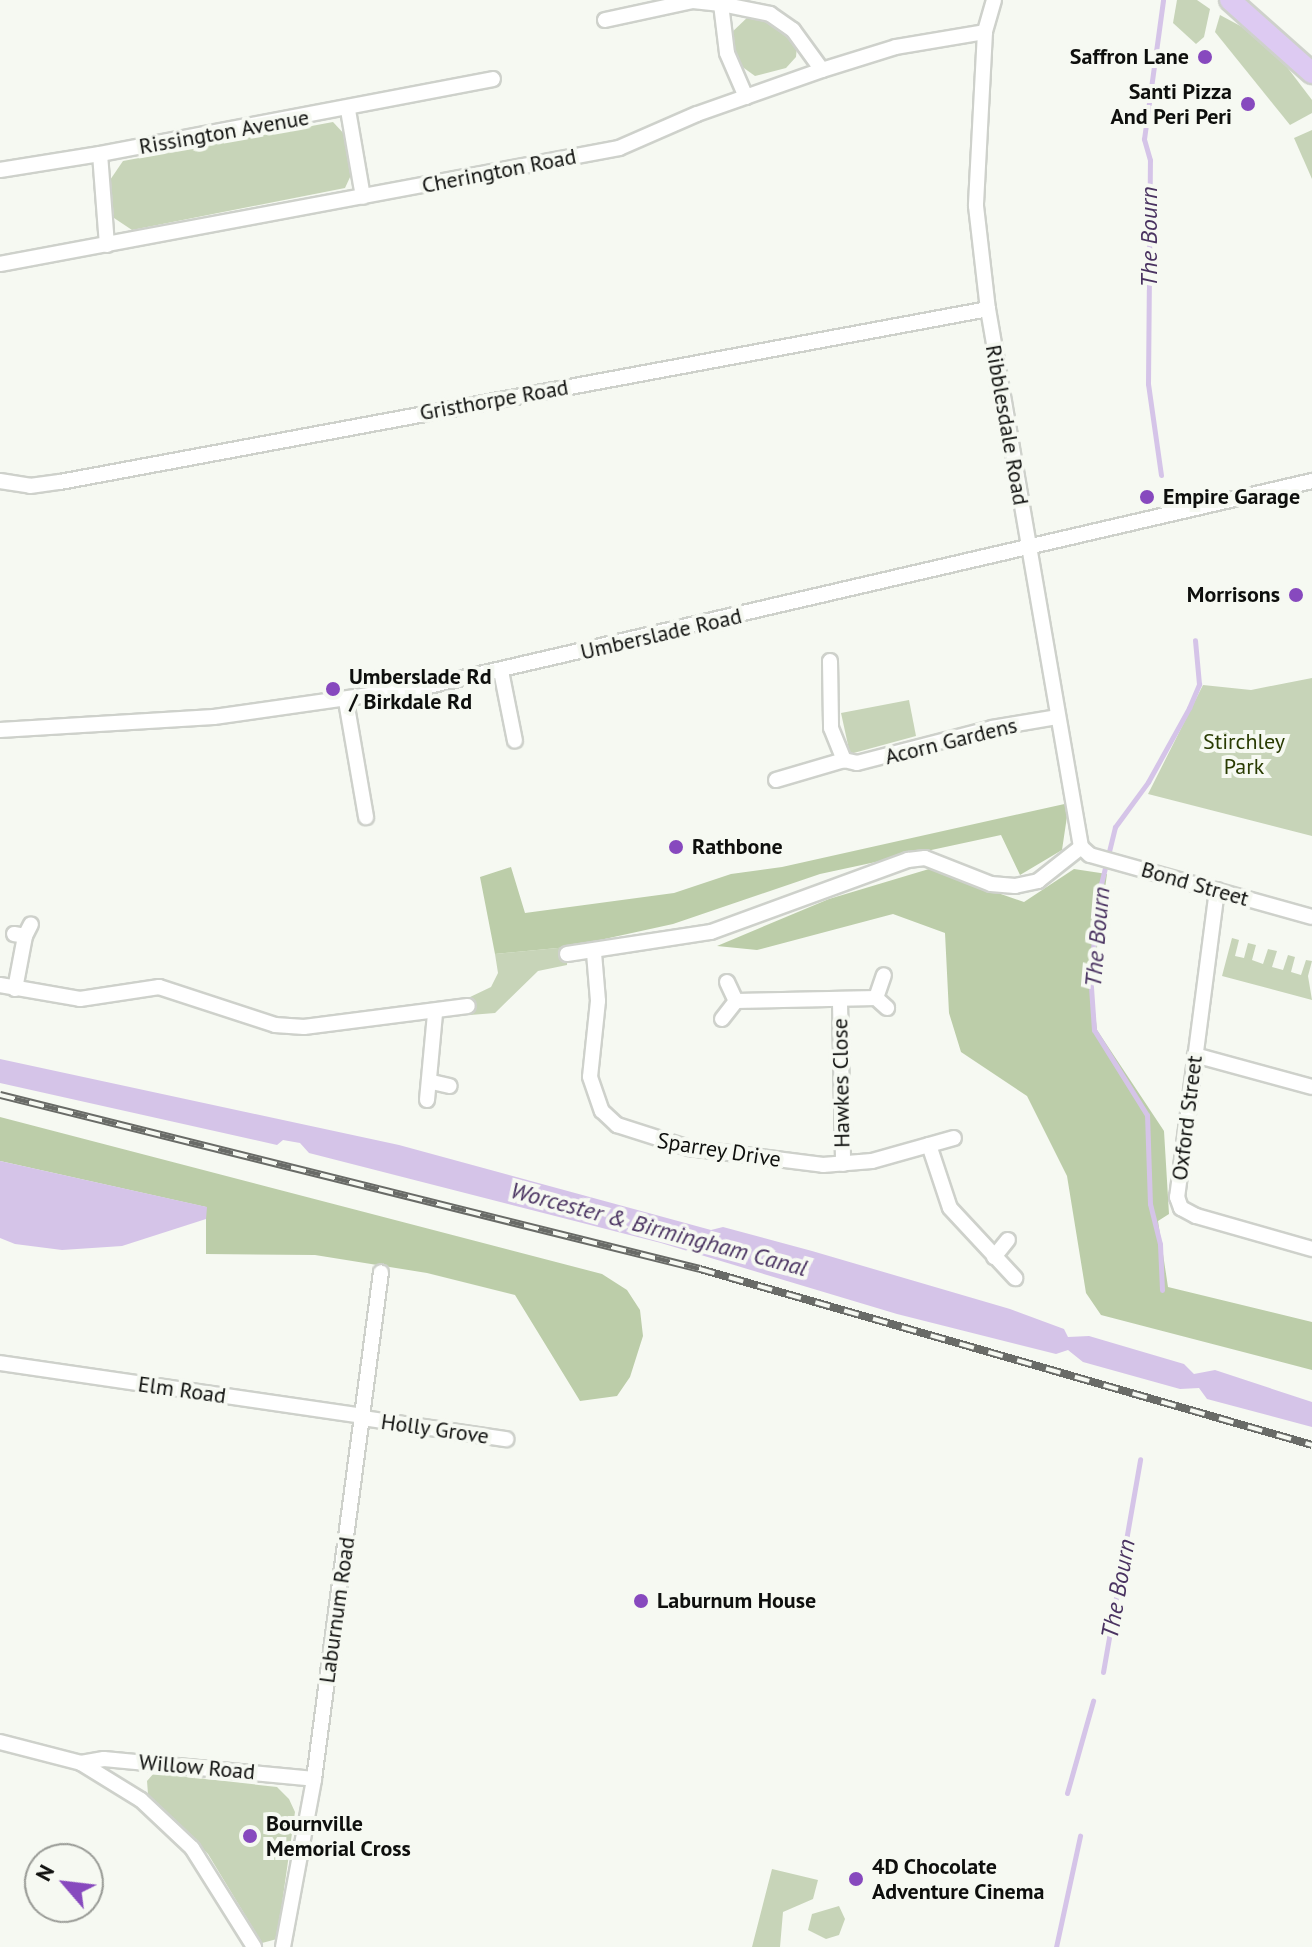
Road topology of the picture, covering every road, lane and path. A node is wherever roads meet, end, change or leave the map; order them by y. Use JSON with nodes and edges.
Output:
{"nodes":[{"id":1,"x":994,"y":0,"type":"edge"},
{"id":2,"x":1230,"y":0,"type":"edge"},
{"id":3,"x":721,"y":4,"type":"junction"},
{"id":4,"x":605,"y":20,"type":"dead end"},
{"id":5,"x":985,"y":32,"type":"junction"},
{"id":6,"x":822,"y":70,"type":"junction"},
{"id":7,"x":1312,"y":73,"type":"edge"},
{"id":8,"x":493,"y":79,"type":"dead end"},
{"id":9,"x":746,"y":97,"type":"junction"},
{"id":10,"x":348,"y":110,"type":"junction"},
{"id":11,"x":100,"y":154,"type":"junction"},
{"id":12,"x":0,"y":170,"type":"edge"},
{"id":13,"x":363,"y":197,"type":"junction"},
{"id":14,"x":107,"y":245,"type":"junction"},
{"id":15,"x":0,"y":264,"type":"edge"},
{"id":16,"x":988,"y":309,"type":"junction"},
{"id":17,"x":0,"y":481,"type":"edge"},
{"id":18,"x":1312,"y":481,"type":"edge"},
{"id":19,"x":1029,"y":548,"type":"junction"},
{"id":20,"x":830,"y":661,"type":"dead end"},
{"id":21,"x":501,"y":671,"type":"junction"},
{"id":22,"x":346,"y":701,"type":"junction"},
{"id":23,"x":1058,"y":717,"type":"junction"},
{"id":24,"x":0,"y":730,"type":"edge"},
{"id":25,"x":515,"y":741,"type":"dead end"},
{"id":26,"x":844,"y":760,"type":"junction"},
{"id":27,"x":776,"y":780,"type":"dead end"},
{"id":28,"x":366,"y":817,"type":"dead end"},
{"id":29,"x":1086,"y":851,"type":"junction"},
{"id":30,"x":1217,"y":890,"type":"junction"},
{"id":31,"x":1312,"y":917,"type":"edge"},
{"id":32,"x":23,"y":931,"type":"dead end"},
{"id":33,"x":594,"y":953,"type":"junction"},
{"id":34,"x":567,"y":954,"type":"dead end"},
{"id":35,"x":884,"y":975,"type":"dead end"},
{"id":36,"x":727,"y":982,"type":"dead end"},
{"id":37,"x":8,"y":987,"type":"edge"},
{"id":38,"x":736,"y":1001,"type":"junction"},
{"id":39,"x":840,"y":1002,"type":"junction"},
{"id":40,"x":468,"y":1006,"type":"dead end"},
{"id":41,"x":435,"y":1013,"type":"junction"},
{"id":42,"x":722,"y":1019,"type":"dead end"},
{"id":43,"x":1195,"y":1055,"type":"junction"},
{"id":44,"x":432,"y":1082,"type":"junction"},
{"id":45,"x":450,"y":1086,"type":"dead end"},
{"id":46,"x":1312,"y":1087,"type":"edge"},
{"id":47,"x":427,"y":1100,"type":"dead end"},
{"id":48,"x":954,"y":1138,"type":"dead end"},
{"id":49,"x":929,"y":1145,"type":"junction"},
{"id":50,"x":843,"y":1164,"type":"junction"},
{"id":51,"x":1008,"y":1240,"type":"dead end"},
{"id":52,"x":1312,"y":1249,"type":"edge"},
{"id":53,"x":994,"y":1257,"type":"junction"},
{"id":54,"x":381,"y":1272,"type":"dead end"},
{"id":55,"x":1015,"y":1278,"type":"dead end"},
{"id":56,"x":0,"y":1363,"type":"edge"},
{"id":57,"x":363,"y":1417,"type":"junction"},
{"id":58,"x":506,"y":1439,"type":"dead end"},
{"id":59,"x":0,"y":1742,"type":"edge"},
{"id":60,"x":81,"y":1763,"type":"junction"},
{"id":61,"x":314,"y":1779,"type":"junction"},
{"id":62,"x":254,"y":1947,"type":"edge"},
{"id":63,"x":283,"y":1947,"type":"edge"}],
"edges":[{"from":1,"to":5,"type":"street","name":"Ribblesdale Road"},
{"from":2,"to":7,"type":"main road"},
{"from":3,"to":4,"type":"street"},
{"from":3,"to":6,"type":"street"},
{"from":3,"to":9,"type":"street"},
{"from":5,"to":6,"type":"street","name":"Cherington Road"},
{"from":5,"to":16,"type":"street","name":"Ribblesdale Road"},
{"from":6,"to":9,"type":"street","name":"Cherington Road"},
{"from":8,"to":10,"type":"street","name":"Rissington Avenue"},
{"from":9,"to":13,"type":"street","name":"Cherington Road"},
{"from":10,"to":11,"type":"street","name":"Rissington Avenue"},
{"from":10,"to":13,"type":"street"},
{"from":11,"to":12,"type":"street","name":"Rissington Avenue"},
{"from":11,"to":14,"type":"street"},
{"from":13,"to":14,"type":"street","name":"Cherington Road"},
{"from":14,"to":15,"type":"street","name":"Cherington Road"},
{"from":16,"to":17,"type":"street","name":"Gristhorpe Road"},
{"from":16,"to":19,"type":"street","name":"Ribblesdale Road"},
{"from":18,"to":19,"type":"street","name":"Umberslade Road"},
{"from":19,"to":21,"type":"street","name":"Umberslade Road"},
{"from":19,"to":23,"type":"street","name":"Ribblesdale Road"},
{"from":20,"to":26,"type":"street"},
{"from":21,"to":22,"type":"street","name":"Umberslade Road"},
{"from":21,"to":25,"type":"street"},
{"from":22,"to":24,"type":"street","name":"Umberslade Road"},
{"from":22,"to":28,"type":"street"},
{"from":23,"to":26,"type":"street","name":"Acorn Gardens"},
{"from":23,"to":29,"type":"street","name":"Ribblesdale Road"},
{"from":26,"to":27,"type":"street","name":"Acorn Gardens"},
{"from":29,"to":30,"type":"street","name":"Bond Street"},
{"from":29,"to":33,"type":"street"},
{"from":30,"to":31,"type":"street","name":"Bond Street"},
{"from":30,"to":43,"type":"street","name":"Oxford Street"},
{"from":32,"to":37,"type":"street"},
{"from":33,"to":34,"type":"street"},
{"from":33,"to":50,"type":"street","name":"Sparrey Drive"},
{"from":35,"to":39,"type":"street","name":"Hawkes Close"},
{"from":36,"to":38,"type":"street"},
{"from":37,"to":41,"type":"street"},
{"from":38,"to":39,"type":"street","name":"Hawkes Close"},
{"from":38,"to":42,"type":"street"},
{"from":39,"to":50,"type":"street","name":"Hawkes Close"},
{"from":40,"to":41,"type":"street"},
{"from":41,"to":44,"type":"street"},
{"from":43,"to":46,"type":"street"},
{"from":43,"to":52,"type":"street","name":"Oxford Street"},
{"from":44,"to":45,"type":"street"},
{"from":44,"to":47,"type":"street"},
{"from":48,"to":49,"type":"street","name":"Sparrey Drive"},
{"from":49,"to":50,"type":"street","name":"Sparrey Drive"},
{"from":49,"to":53,"type":"street"},
{"from":51,"to":53,"type":"street"},
{"from":53,"to":55,"type":"street"},
{"from":54,"to":57,"type":"street","name":"Laburnum Road"},
{"from":56,"to":57,"type":"street","name":"Elm Road"},
{"from":57,"to":58,"type":"street","name":"Holly Grove"},
{"from":57,"to":61,"type":"street","name":"Laburnum Road"},
{"from":59,"to":60,"type":"street","name":"Willow Road"},
{"from":60,"to":61,"type":"street","name":"Willow Road"},
{"from":60,"to":62,"type":"street","name":"Willow Road"},
{"from":61,"to":63,"type":"street","name":"Laburnum Road"}]}
